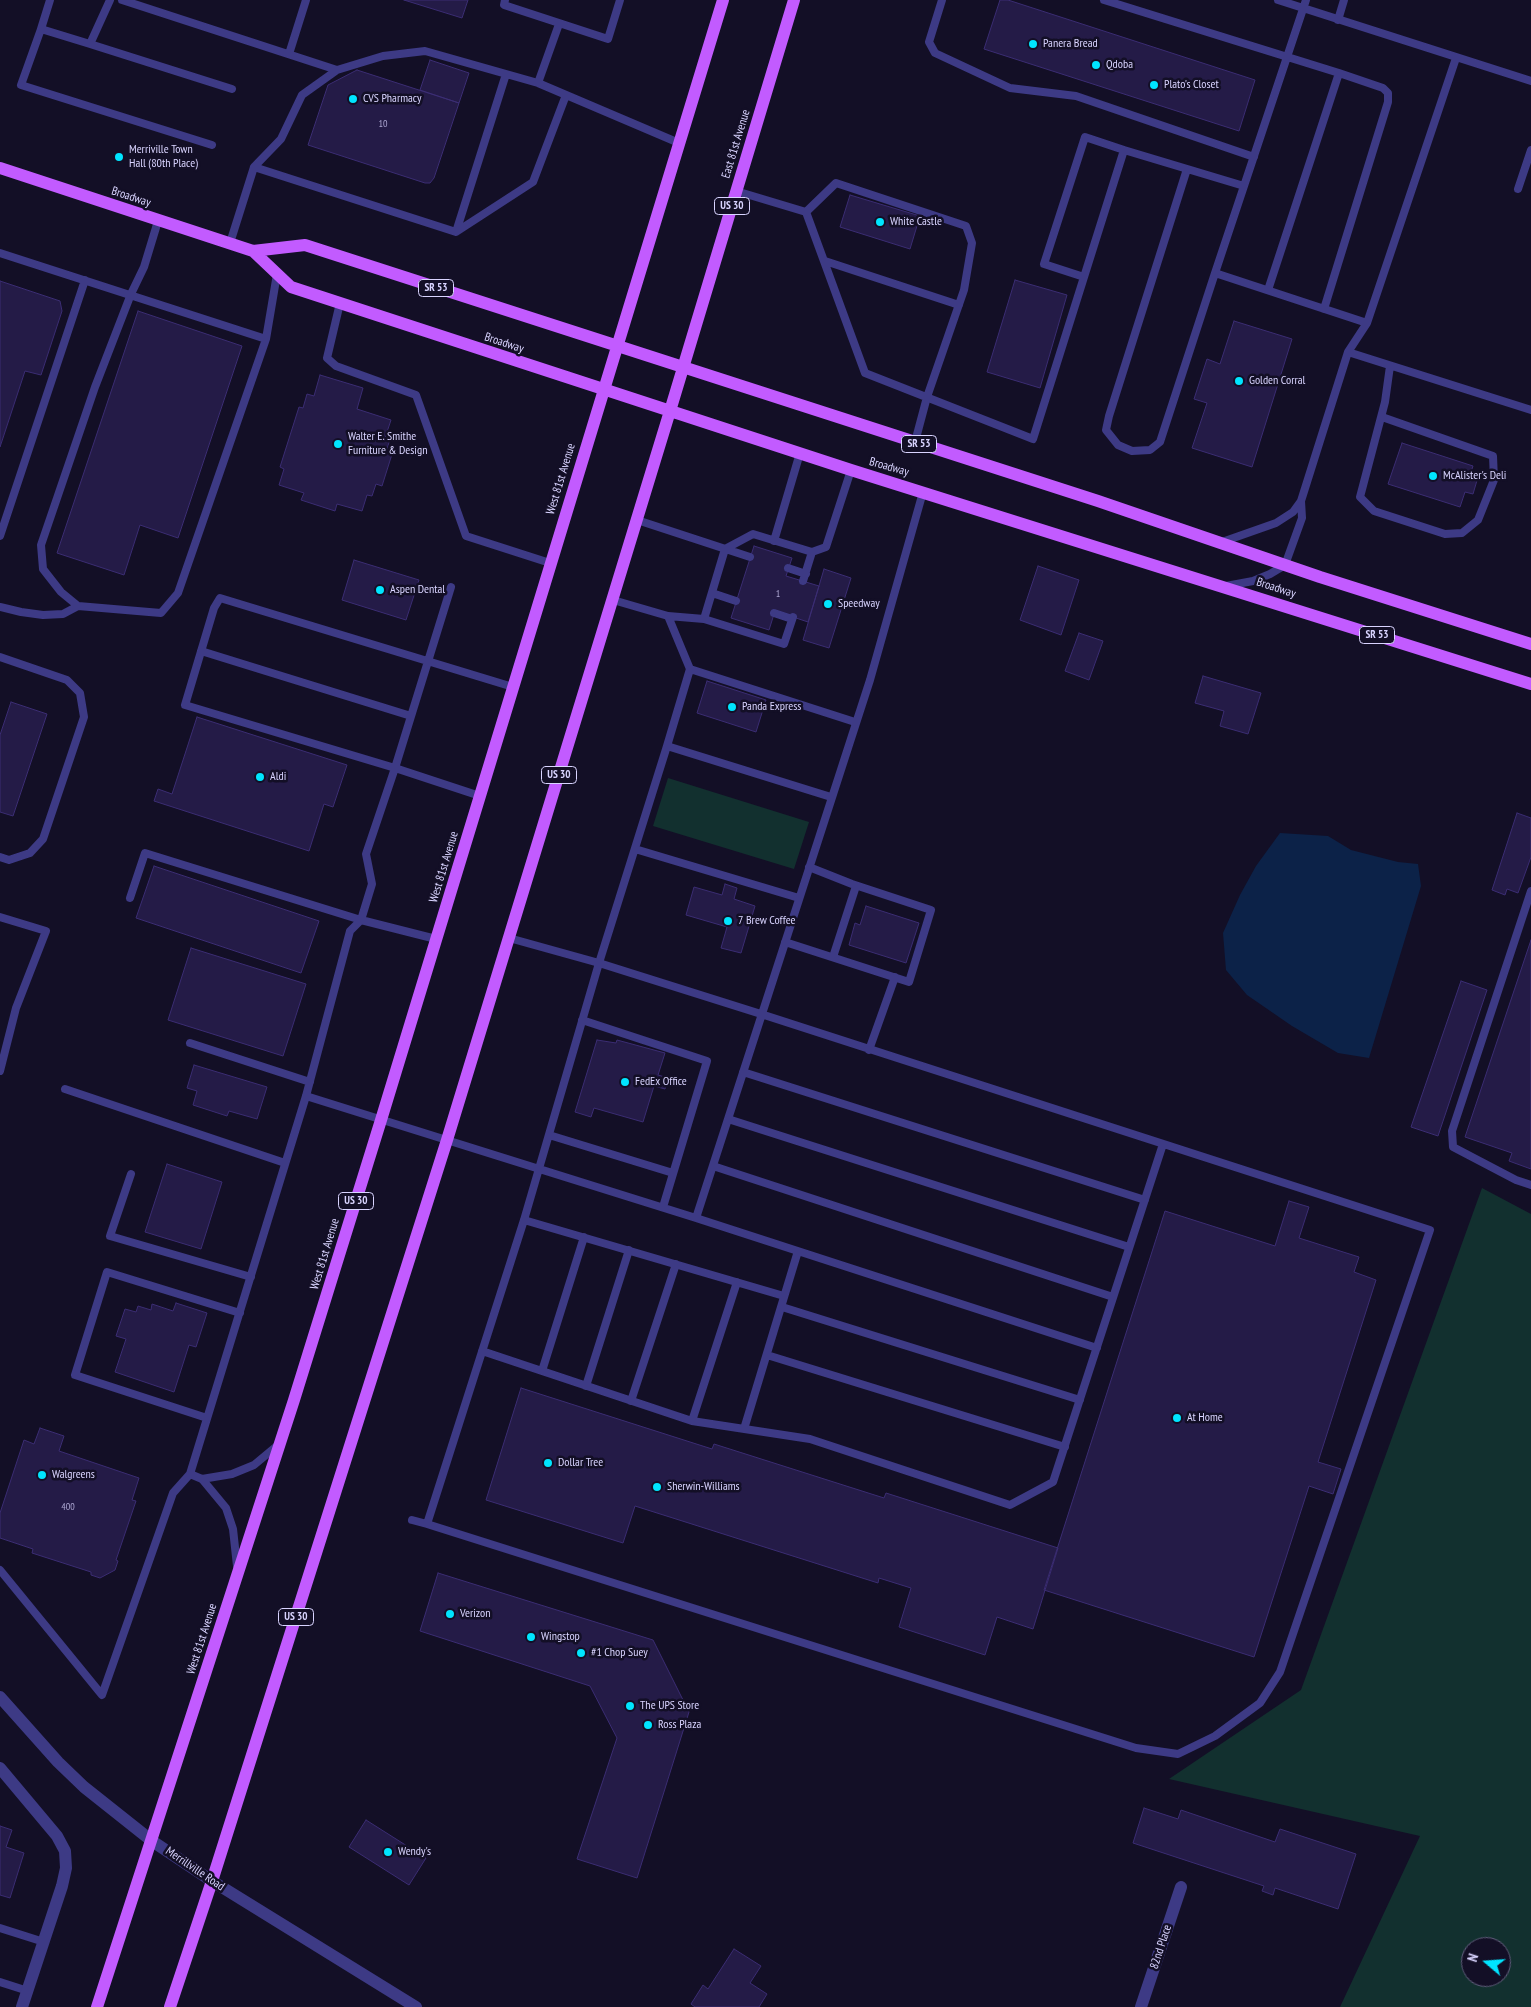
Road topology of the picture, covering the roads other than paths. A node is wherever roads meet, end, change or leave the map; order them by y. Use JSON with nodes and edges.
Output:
{"nodes":[{"id":1,"x":50,"y":0,"type":"edge"},
{"id":2,"x":110,"y":0,"type":"edge"},
{"id":3,"x":122,"y":0,"type":"edge"},
{"id":4,"x":306,"y":0,"type":"edge"},
{"id":5,"x":506,"y":0,"type":"edge"},
{"id":6,"x":620,"y":0,"type":"edge"},
{"id":7,"x":723,"y":0,"type":"edge"},
{"id":8,"x":794,"y":0,"type":"edge"},
{"id":9,"x":942,"y":0,"type":"edge"},
{"id":10,"x":1104,"y":0,"type":"edge"},
{"id":11,"x":1278,"y":0,"type":"edge"},
{"id":12,"x":1306,"y":0,"type":"edge"},
{"id":13,"x":1344,"y":0,"type":"edge"},
{"id":14,"x":1304,"y":8,"type":"junction"},
{"id":15,"x":1338,"y":20,"type":"junction"},
{"id":16,"x":559,"y":24,"type":"junction"},
{"id":17,"x":41,"y":29,"type":"junction"},
{"id":18,"x":90,"y":44,"type":"junction"},
{"id":19,"x":289,"y":54,"type":"junction"},
{"id":20,"x":1287,"y":56,"type":"junction"},
{"id":21,"x":1456,"y":58,"type":"junction"},
{"id":22,"x":337,"y":70,"type":"junction"},
{"id":23,"x":1339,"y":73,"type":"junction"},
{"id":24,"x":506,"y":74,"type":"junction"},
{"id":25,"x":1531,"y":81,"type":"edge"},
{"id":26,"x":538,"y":83,"type":"junction"},
{"id":27,"x":232,"y":90,"type":"dead end"},
{"id":28,"x":566,"y":94,"type":"junction"},
{"id":29,"x":679,"y":143,"type":"junction"},
{"id":30,"x":212,"y":145,"type":"dead end"},
{"id":31,"x":1124,"y":150,"type":"junction"},
{"id":32,"x":1531,"y":150,"type":"edge"},
{"id":33,"x":1254,"y":157,"type":"junction"},
{"id":34,"x":254,"y":167,"type":"junction"},
{"id":35,"x":0,"y":168,"type":"edge"},
{"id":36,"x":1188,"y":169,"type":"junction"},
{"id":37,"x":1244,"y":186,"type":"junction"},
{"id":38,"x":1518,"y":189,"type":"dead end"},
{"id":39,"x":736,"y":191,"type":"junction"},
{"id":40,"x":806,"y":212,"type":"junction"},
{"id":41,"x":158,"y":221,"type":"junction"},
{"id":42,"x":456,"y":232,"type":"junction"},
{"id":43,"x":230,"y":243,"type":"junction"},
{"id":44,"x":253,"y":251,"type":"junction"},
{"id":45,"x":0,"y":254,"type":"edge"},
{"id":46,"x":825,"y":262,"type":"junction"},
{"id":47,"x":1216,"y":273,"type":"junction"},
{"id":48,"x":277,"y":274,"type":"junction"},
{"id":49,"x":1084,"y":277,"type":"junction"},
{"id":50,"x":85,"y":280,"type":"junction"},
{"id":51,"x":1268,"y":290,"type":"junction"},
{"id":52,"x":131,"y":294,"type":"junction"},
{"id":53,"x":340,"y":303,"type":"junction"},
{"id":54,"x":959,"y":306,"type":"junction"},
{"id":55,"x":1324,"y":309,"type":"junction"},
{"id":56,"x":1367,"y":323,"type":"junction"},
{"id":57,"x":266,"y":339,"type":"junction"},
{"id":58,"x":617,"y":346,"type":"junction"},
{"id":59,"x":1348,"y":352,"type":"junction"},
{"id":60,"x":1390,"y":366,"type":"junction"},
{"id":61,"x":683,"y":368,"type":"junction"},
{"id":62,"x":603,"y":390,"type":"junction"},
{"id":63,"x":928,"y":397,"type":"junction"},
{"id":64,"x":1531,"y":410,"type":"edge"},
{"id":65,"x":670,"y":411,"type":"junction"},
{"id":66,"x":1382,"y":417,"type":"junction"},
{"id":67,"x":915,"y":442,"type":"junction"},
{"id":68,"x":800,"y":453,"type":"junction"},
{"id":69,"x":851,"y":470,"type":"junction"},
{"id":70,"x":923,"y":492,"type":"junction"},
{"id":71,"x":1301,"y":501,"type":"junction"},
{"id":72,"x":637,"y":520,"type":"junction"},
{"id":73,"x":0,"y":536,"type":"edge"},
{"id":74,"x":774,"y":541,"type":"junction"},
{"id":75,"x":1222,"y":542,"type":"junction"},
{"id":76,"x":725,"y":549,"type":"junction"},
{"id":77,"x":812,"y":552,"type":"junction"},
{"id":78,"x":750,"y":557,"type":"dead end"},
{"id":79,"x":550,"y":563,"type":"junction"},
{"id":80,"x":1285,"y":565,"type":"junction"},
{"id":81,"x":788,"y":568,"type":"dead end"},
{"id":82,"x":1224,"y":586,"type":"junction"},
{"id":83,"x":452,"y":587,"type":"dead end"},
{"id":84,"x":712,"y":593,"type":"junction"},
{"id":85,"x":613,"y":600,"type":"junction"},
{"id":86,"x":736,"y":601,"type":"dead end"},
{"id":87,"x":78,"y":606,"type":"junction"},
{"id":88,"x":0,"y":607,"type":"edge"},
{"id":89,"x":774,"y":614,"type":"dead end"},
{"id":90,"x":668,"y":616,"type":"junction"},
{"id":91,"x":704,"y":619,"type":"junction"},
{"id":92,"x":1531,"y":644,"type":"edge"},
{"id":93,"x":201,"y":651,"type":"junction"},
{"id":94,"x":0,"y":657,"type":"edge"},
{"id":95,"x":429,"y":661,"type":"junction"},
{"id":96,"x":690,"y":669,"type":"junction"},
{"id":97,"x":1531,"y":684,"type":"edge"},
{"id":98,"x":513,"y":687,"type":"junction"},
{"id":99,"x":411,"y":716,"type":"junction"},
{"id":100,"x":856,"y":722,"type":"junction"},
{"id":101,"x":667,"y":746,"type":"junction"},
{"id":102,"x":395,"y":768,"type":"junction"},
{"id":103,"x":480,"y":796,"type":"junction"},
{"id":104,"x":831,"y":797,"type":"junction"},
{"id":105,"x":635,"y":849,"type":"junction"},
{"id":106,"x":0,"y":857,"type":"edge"},
{"id":107,"x":809,"y":868,"type":"junction"},
{"id":108,"x":856,"y":886,"type":"junction"},
{"id":109,"x":1531,"y":891,"type":"edge"},
{"id":110,"x":130,"y":898,"type":"dead end"},
{"id":111,"x":798,"y":898,"type":"junction"},
{"id":112,"x":0,"y":917,"type":"edge"},
{"id":113,"x":361,"y":920,"type":"junction"},
{"id":114,"x":509,"y":938,"type":"junction"},
{"id":115,"x":436,"y":940,"type":"junction"},
{"id":116,"x":785,"y":942,"type":"junction"},
{"id":117,"x":833,"y":957,"type":"junction"},
{"id":118,"x":599,"y":963,"type":"junction"},
{"id":119,"x":895,"y":978,"type":"junction"},
{"id":120,"x":761,"y":1014,"type":"junction"},
{"id":121,"x":582,"y":1020,"type":"junction"},
{"id":122,"x":190,"y":1043,"type":"dead end"},
{"id":123,"x":3,"y":1047,"type":"edge"},
{"id":124,"x":870,"y":1050,"type":"junction"},
{"id":125,"x":0,"y":1071,"type":"edge"},
{"id":126,"x":743,"y":1072,"type":"junction"},
{"id":127,"x":310,"y":1082,"type":"junction"},
{"id":128,"x":65,"y":1089,"type":"dead end"},
{"id":129,"x":306,"y":1096,"type":"junction"},
{"id":130,"x":728,"y":1119,"type":"junction"},
{"id":131,"x":381,"y":1120,"type":"junction"},
{"id":132,"x":549,"y":1135,"type":"junction"},
{"id":133,"x":447,"y":1140,"type":"junction"},
{"id":134,"x":1163,"y":1144,"type":"junction"},
{"id":135,"x":284,"y":1163,"type":"junction"},
{"id":136,"x":713,"y":1166,"type":"junction"},
{"id":137,"x":539,"y":1169,"type":"junction"},
{"id":138,"x":673,"y":1173,"type":"junction"},
{"id":139,"x":131,"y":1174,"type":"dead end"},
{"id":140,"x":1531,"y":1185,"type":"edge"},
{"id":141,"x":1145,"y":1200,"type":"junction"},
{"id":142,"x":663,"y":1207,"type":"junction"},
{"id":143,"x":696,"y":1218,"type":"junction"},
{"id":144,"x":524,"y":1220,"type":"junction"},
{"id":145,"x":584,"y":1237,"type":"junction"},
{"id":146,"x":1129,"y":1247,"type":"junction"},
{"id":147,"x":629,"y":1250,"type":"junction"},
{"id":148,"x":798,"y":1251,"type":"junction"},
{"id":149,"x":676,"y":1264,"type":"junction"},
{"id":150,"x":251,"y":1277,"type":"junction"},
{"id":151,"x":737,"y":1282,"type":"junction"},
{"id":152,"x":784,"y":1296,"type":"junction"},
{"id":153,"x":1113,"y":1297,"type":"junction"},
{"id":154,"x":782,"y":1306,"type":"junction"},
{"id":155,"x":240,"y":1313,"type":"junction"},
{"id":156,"x":1097,"y":1348,"type":"junction"},
{"id":157,"x":482,"y":1352,"type":"junction"},
{"id":158,"x":767,"y":1355,"type":"junction"},
{"id":159,"x":542,"y":1372,"type":"junction"},
{"id":160,"x":586,"y":1386,"type":"junction"},
{"id":161,"x":1080,"y":1400,"type":"junction"},
{"id":162,"x":631,"y":1401,"type":"junction"},
{"id":163,"x":207,"y":1418,"type":"junction"},
{"id":164,"x":692,"y":1420,"type":"junction"},
{"id":165,"x":744,"y":1429,"type":"junction"},
{"id":166,"x":280,"y":1443,"type":"junction"},
{"id":167,"x":1065,"y":1447,"type":"junction"},
{"id":168,"x":190,"y":1474,"type":"junction"},
{"id":169,"x":202,"y":1479,"type":"junction"},
{"id":170,"x":412,"y":1520,"type":"dead end"},
{"id":171,"x":427,"y":1524,"type":"junction"},
{"id":172,"x":0,"y":1570,"type":"edge"},
{"id":173,"x":238,"y":1572,"type":"junction"},
{"id":174,"x":0,"y":1697,"type":"edge"},
{"id":175,"x":0,"y":1768,"type":"edge"},
{"id":176,"x":152,"y":1841,"type":"junction"},
{"id":177,"x":212,"y":1881,"type":"junction"},
{"id":178,"x":1181,"y":1887,"type":"dead end"},
{"id":179,"x":0,"y":1928,"type":"edge"},
{"id":180,"x":44,"y":1942,"type":"junction"},
{"id":181,"x":0,"y":1982,"type":"edge"},
{"id":182,"x":28,"y":1991,"type":"junction"},
{"id":183,"x":22,"y":2007,"type":"edge"},
{"id":184,"x":97,"y":2007,"type":"edge"},
{"id":185,"x":170,"y":2007,"type":"edge"},
{"id":186,"x":416,"y":2007,"type":"edge"},
{"id":187,"x":1142,"y":2007,"type":"edge"}],
"edges":[{"from":1,"to":17,"type":"lane"},
{"from":2,"to":18,"type":"lane"},
{"from":3,"to":19,"type":"lane"},
{"from":4,"to":19,"type":"lane"},
{"from":5,"to":16,"type":"lane"},
{"from":6,"to":16,"type":"lane"},
{"from":7,"to":29,"type":"main road","number":"US 30"},
{"from":8,"to":39,"type":"main road","name":"East 81st Avenue","number":"US 30"},
{"from":9,"to":33,"type":"lane"},
{"from":10,"to":20,"type":"lane"},
{"from":11,"to":14,"type":"lane"},
{"from":12,"to":14,"type":"lane"},
{"from":13,"to":15,"type":"lane"},
{"from":14,"to":15,"type":"lane"},
{"from":14,"to":20,"type":"lane"},
{"from":15,"to":21,"type":"lane"},
{"from":16,"to":26,"type":"lane"},
{"from":17,"to":18,"type":"lane"},
{"from":17,"to":30,"type":"lane"},
{"from":18,"to":27,"type":"lane"},
{"from":19,"to":22,"type":"lane"},
{"from":20,"to":23,"type":"lane"},
{"from":20,"to":33,"type":"lane"},
{"from":21,"to":25,"type":"lane"},
{"from":21,"to":56,"type":"lane"},
{"from":22,"to":24,"type":"lane"},
{"from":22,"to":34,"type":"lane"},
{"from":23,"to":51,"type":"lane"},
{"from":23,"to":55,"type":"lane"},
{"from":24,"to":26,"type":"lane"},
{"from":24,"to":42,"type":"lane"},
{"from":26,"to":28,"type":"lane"},
{"from":28,"to":29,"type":"lane"},
{"from":28,"to":42,"type":"lane"},
{"from":29,"to":58,"type":"main road","number":"US 30"},
{"from":31,"to":36,"type":"lane"},
{"from":31,"to":49,"type":"lane"},
{"from":31,"to":49,"type":"lane"},
{"from":32,"to":38,"type":"lane"},
{"from":33,"to":37,"type":"lane"},
{"from":34,"to":42,"type":"lane"},
{"from":34,"to":43,"type":"lane"},
{"from":35,"to":41,"type":"main road","name":"Broadway","number":"SR 53"},
{"from":36,"to":37,"type":"lane"},
{"from":36,"to":47,"type":"lane"},
{"from":37,"to":47,"type":"lane"},
{"from":39,"to":40,"type":"lane"},
{"from":39,"to":61,"type":"main road","name":"East 81st Avenue","number":"US 30"},
{"from":40,"to":46,"type":"lane"},
{"from":40,"to":54,"type":"lane"},
{"from":41,"to":43,"type":"main road","name":"Broadway","number":"SR 53"},
{"from":41,"to":52,"type":"lane"},
{"from":43,"to":44,"type":"main road","name":"Broadway","number":"SR 53"},
{"from":44,"to":48,"type":"main road","name":"Broadway","number":"SR 53"},
{"from":44,"to":58,"type":"main road","name":"Broadway","number":"SR 53"},
{"from":45,"to":50,"type":"lane"},
{"from":46,"to":54,"type":"lane"},
{"from":46,"to":63,"type":"lane"},
{"from":47,"to":51,"type":"lane"},
{"from":48,"to":53,"type":"main road","name":"Broadway","number":"SR 53"},
{"from":48,"to":57,"type":"lane"},
{"from":49,"to":63,"type":"lane"},
{"from":50,"to":52,"type":"lane"},
{"from":50,"to":73,"type":"lane"},
{"from":51,"to":55,"type":"lane"},
{"from":52,"to":57,"type":"lane"},
{"from":52,"to":87,"type":"lane"},
{"from":53,"to":62,"type":"main road","name":"Broadway","number":"SR 53"},
{"from":53,"to":79,"type":"lane"},
{"from":54,"to":63,"type":"lane"},
{"from":55,"to":56,"type":"lane"},
{"from":56,"to":59,"type":"lane"},
{"from":57,"to":87,"type":"lane"},
{"from":58,"to":61,"type":"main road","name":"Broadway","number":"SR 53"},
{"from":58,"to":62,"type":"main road","number":"US 30"},
{"from":59,"to":60,"type":"lane"},
{"from":59,"to":71,"type":"lane"},
{"from":60,"to":64,"type":"lane"},
{"from":60,"to":66,"type":"lane"},
{"from":61,"to":65,"type":"main road","name":"East 81st Avenue","number":"US 30"},
{"from":61,"to":67,"type":"main road","name":"Broadway","number":"SR 53"},
{"from":62,"to":65,"type":"main road","name":"Broadway","number":"SR 53"},
{"from":62,"to":79,"type":"main road","name":"West 81st Avenue","number":"US 30"},
{"from":63,"to":67,"type":"lane"},
{"from":65,"to":68,"type":"main road","name":"Broadway","number":"SR 53"},
{"from":65,"to":72,"type":"main road","number":"US 30"},
{"from":66,"to":66,"type":"lane"},
{"from":67,"to":75,"type":"main road","name":"Broadway","number":"SR 53"},
{"from":68,"to":69,"type":"main road","name":"Broadway","number":"SR 53"},
{"from":68,"to":74,"type":"lane"},
{"from":69,"to":70,"type":"main road","name":"Broadway","number":"SR 53"},
{"from":69,"to":77,"type":"lane"},
{"from":70,"to":82,"type":"main road","name":"Broadway","number":"SR 53"},
{"from":70,"to":100,"type":"lane"},
{"from":71,"to":75,"type":"lane"},
{"from":71,"to":80,"type":"lane"},
{"from":72,"to":76,"type":"lane"},
{"from":72,"to":85,"type":"main road","number":"US 30"},
{"from":74,"to":76,"type":"lane"},
{"from":74,"to":77,"type":"lane"},
{"from":75,"to":80,"type":"main road","name":"Broadway","number":"SR 53"},
{"from":76,"to":78,"type":"lane"},
{"from":76,"to":84,"type":"lane"},
{"from":77,"to":81,"type":"lane"},
{"from":79,"to":98,"type":"main road","name":"West 81st Avenue","number":"US 30"},
{"from":80,"to":82,"type":"lane"},
{"from":80,"to":92,"type":"main road","name":"Broadway","number":"SR 53"},
{"from":82,"to":97,"type":"main road","name":"Broadway","number":"SR 53"},
{"from":83,"to":95,"type":"lane"},
{"from":84,"to":86,"type":"lane"},
{"from":84,"to":91,"type":"lane"},
{"from":85,"to":90,"type":"lane"},
{"from":85,"to":114,"type":"main road","number":"US 30"},
{"from":87,"to":88,"type":"lane"},
{"from":89,"to":91,"type":"lane"},
{"from":90,"to":91,"type":"lane"},
{"from":90,"to":96,"type":"lane"},
{"from":93,"to":95,"type":"lane"},
{"from":93,"to":99,"type":"lane"},
{"from":93,"to":102,"type":"lane"},
{"from":94,"to":106,"type":"lane"},
{"from":95,"to":98,"type":"lane"},
{"from":95,"to":99,"type":"lane"},
{"from":96,"to":100,"type":"lane"},
{"from":96,"to":101,"type":"lane"},
{"from":98,"to":103,"type":"main road","name":"West 81st Avenue","number":"US 30"},
{"from":99,"to":102,"type":"lane"},
{"from":100,"to":104,"type":"lane"},
{"from":101,"to":104,"type":"lane"},
{"from":101,"to":105,"type":"lane"},
{"from":102,"to":103,"type":"lane"},
{"from":102,"to":113,"type":"lane"},
{"from":103,"to":115,"type":"main road","name":"West 81st Avenue","number":"US 30"},
{"from":104,"to":107,"type":"lane"},
{"from":105,"to":111,"type":"lane"},
{"from":105,"to":118,"type":"lane"},
{"from":107,"to":108,"type":"lane"},
{"from":107,"to":111,"type":"lane"},
{"from":108,"to":117,"type":"lane"},
{"from":108,"to":119,"type":"lane"},
{"from":109,"to":140,"type":"lane"},
{"from":110,"to":113,"type":"lane"},
{"from":111,"to":116,"type":"lane"},
{"from":112,"to":123,"type":"lane"},
{"from":113,"to":115,"type":"lane"},
{"from":113,"to":127,"type":"lane"},
{"from":114,"to":118,"type":"lane"},
{"from":114,"to":133,"type":"main road","number":"US 30"},
{"from":115,"to":131,"type":"main road","name":"West 81st Avenue","number":"US 30"},
{"from":116,"to":117,"type":"lane"},
{"from":116,"to":120,"type":"lane"},
{"from":117,"to":119,"type":"lane"},
{"from":118,"to":120,"type":"lane"},
{"from":118,"to":121,"type":"lane"},
{"from":119,"to":124,"type":"lane"},
{"from":120,"to":124,"type":"lane"},
{"from":120,"to":126,"type":"lane"},
{"from":121,"to":132,"type":"lane"},
{"from":121,"to":138,"type":"lane"},
{"from":122,"to":127,"type":"lane"},
{"from":123,"to":125,"type":"lane"},
{"from":124,"to":134,"type":"lane"},
{"from":126,"to":130,"type":"lane"},
{"from":126,"to":141,"type":"lane"},
{"from":127,"to":129,"type":"lane"},
{"from":128,"to":135,"type":"lane"},
{"from":129,"to":131,"type":"lane"},
{"from":129,"to":135,"type":"lane"},
{"from":130,"to":136,"type":"lane"},
{"from":130,"to":146,"type":"lane"},
{"from":131,"to":133,"type":"lane"},
{"from":131,"to":166,"type":"main road","name":"West 81st Avenue","number":"US 30"},
{"from":132,"to":137,"type":"lane"},
{"from":132,"to":138,"type":"lane"},
{"from":133,"to":137,"type":"lane"},
{"from":133,"to":177,"type":"main road","number":"US 30"},
{"from":134,"to":141,"type":"lane"},
{"from":134,"to":171,"type":"lane"},
{"from":135,"to":150,"type":"lane"},
{"from":136,"to":143,"type":"lane"},
{"from":136,"to":153,"type":"lane"},
{"from":137,"to":142,"type":"lane"},
{"from":137,"to":144,"type":"lane"},
{"from":138,"to":142,"type":"lane"},
{"from":139,"to":150,"type":"lane"},
{"from":141,"to":146,"type":"lane"},
{"from":142,"to":143,"type":"lane"},
{"from":143,"to":148,"type":"lane"},
{"from":144,"to":145,"type":"lane"},
{"from":144,"to":157,"type":"lane"},
{"from":145,"to":147,"type":"lane"},
{"from":145,"to":159,"type":"lane"},
{"from":146,"to":153,"type":"lane"},
{"from":147,"to":149,"type":"lane"},
{"from":147,"to":160,"type":"lane"},
{"from":148,"to":152,"type":"lane"},
{"from":148,"to":156,"type":"lane"},
{"from":149,"to":151,"type":"lane"},
{"from":149,"to":162,"type":"lane"},
{"from":150,"to":155,"type":"lane"},
{"from":151,"to":152,"type":"lane"},
{"from":151,"to":164,"type":"lane"},
{"from":152,"to":154,"type":"lane"},
{"from":153,"to":156,"type":"lane"},
{"from":154,"to":158,"type":"lane"},
{"from":154,"to":161,"type":"lane"},
{"from":155,"to":163,"type":"lane"},
{"from":155,"to":163,"type":"lane"},
{"from":156,"to":161,"type":"lane"},
{"from":157,"to":159,"type":"lane"},
{"from":157,"to":171,"type":"lane"},
{"from":158,"to":165,"type":"lane"},
{"from":158,"to":167,"type":"lane"},
{"from":159,"to":160,"type":"lane"},
{"from":160,"to":162,"type":"lane"},
{"from":161,"to":167,"type":"lane"},
{"from":162,"to":164,"type":"lane"},
{"from":163,"to":168,"type":"lane"},
{"from":164,"to":165,"type":"lane"},
{"from":165,"to":167,"type":"lane"},
{"from":166,"to":169,"type":"lane"},
{"from":166,"to":173,"type":"main road","name":"West 81st Avenue","number":"US 30"},
{"from":168,"to":169,"type":"lane"},
{"from":168,"to":172,"type":"lane"},
{"from":169,"to":173,"type":"lane"},
{"from":170,"to":171,"type":"lane"},
{"from":173,"to":176,"type":"main road","name":"West 81st Avenue","number":"US 30"},
{"from":174,"to":176,"type":"street","name":"Merrillville Road"},
{"from":175,"to":180,"type":"street"},
{"from":176,"to":177,"type":"street","name":"Merrillville Road"},
{"from":176,"to":184,"type":"main road","name":"West 81st Avenue","number":"US 30"},
{"from":177,"to":185,"type":"main road","number":"US 30"},
{"from":177,"to":186,"type":"street","name":"Merrillville Road"},
{"from":178,"to":187,"type":"street","name":"82nd Place"},
{"from":179,"to":180,"type":"lane"},
{"from":180,"to":182,"type":"street"},
{"from":181,"to":182,"type":"lane"},
{"from":182,"to":183,"type":"street"}]}
